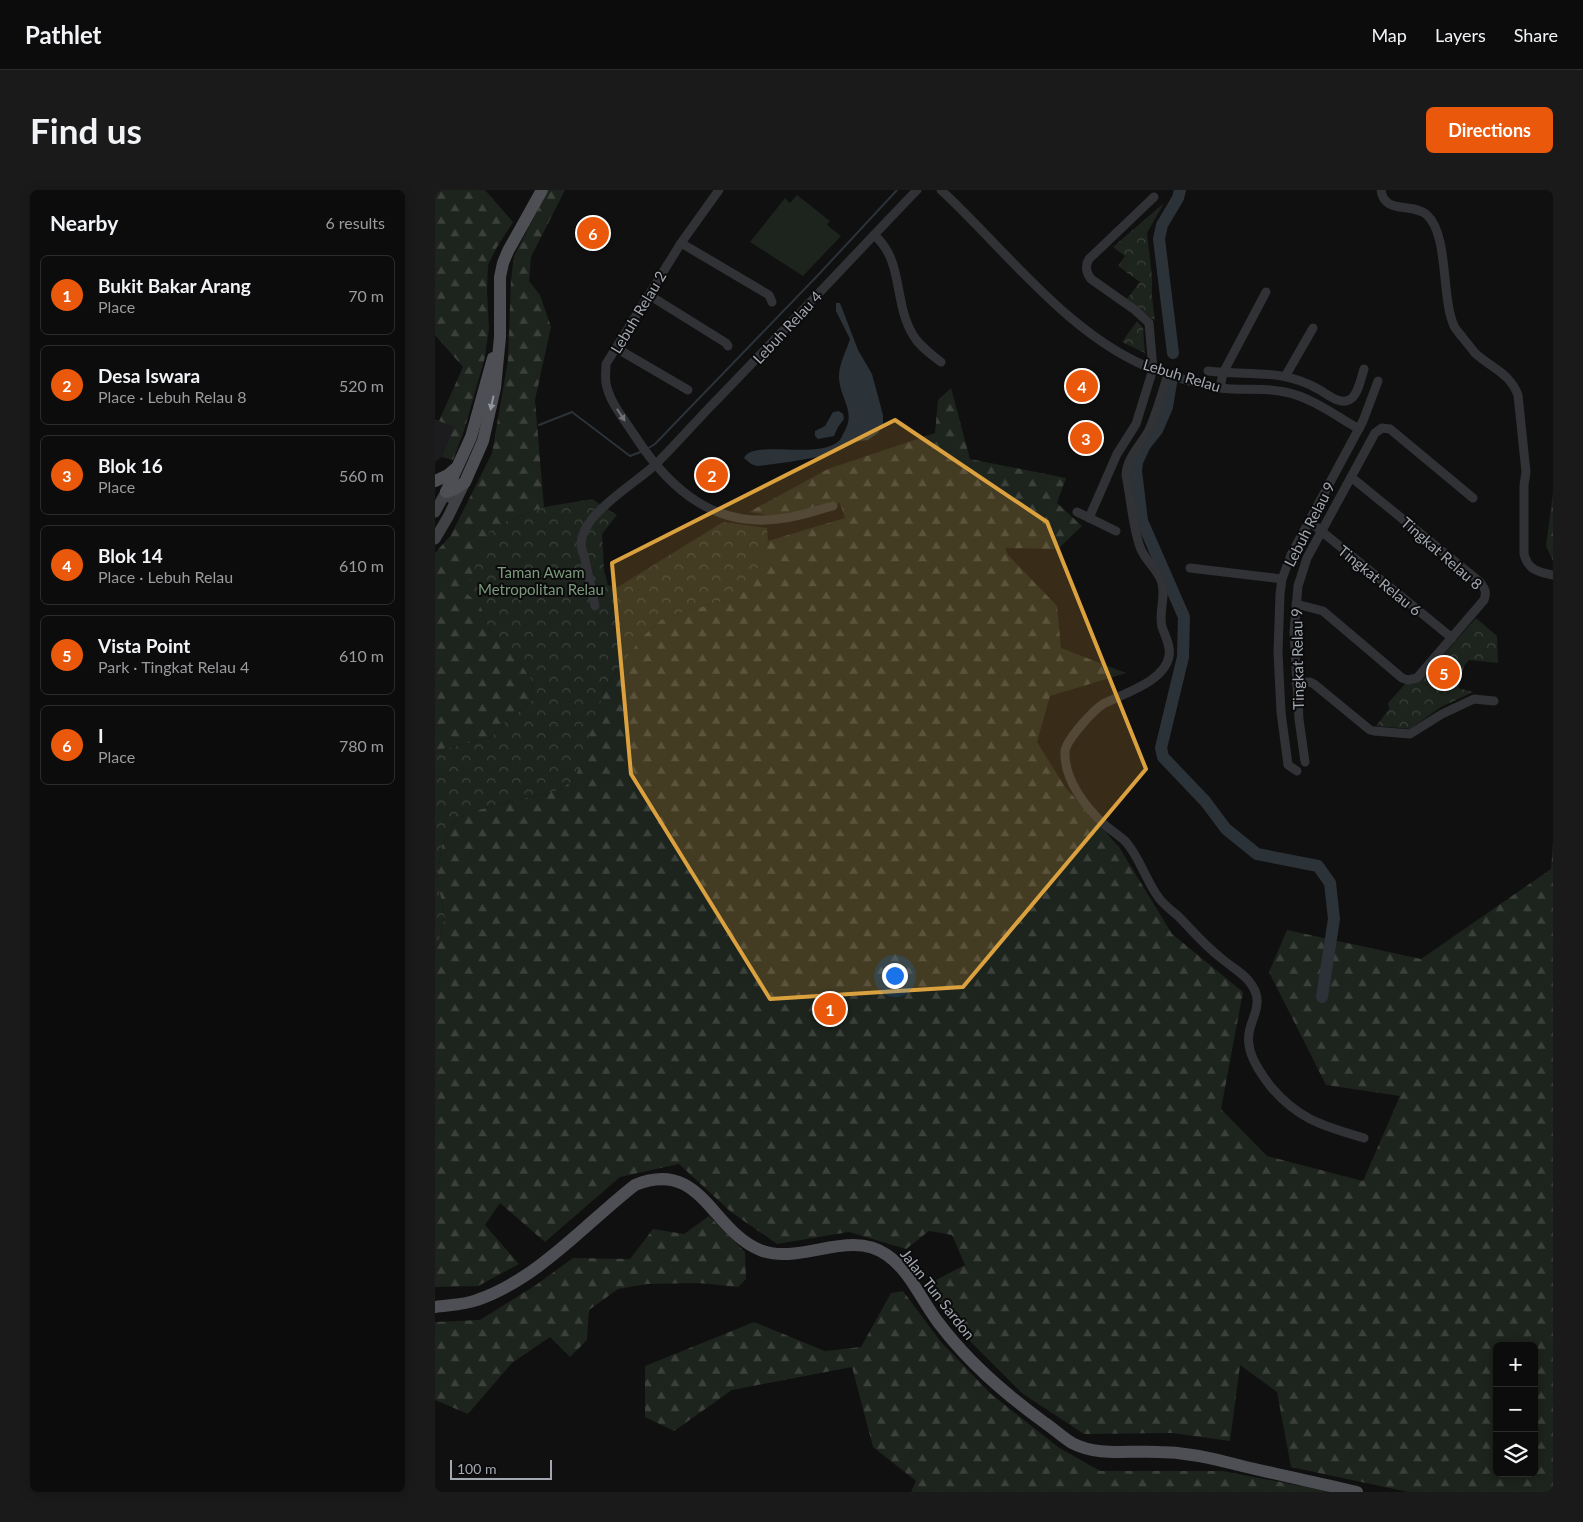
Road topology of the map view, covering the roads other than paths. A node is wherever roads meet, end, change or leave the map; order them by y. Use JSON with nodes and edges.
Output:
{"nodes":[{"id":1,"x":543,"y":190,"type":"edge"},
{"id":2,"x":719,"y":190,"type":"edge"},
{"id":3,"x":917,"y":190,"type":"edge"},
{"id":4,"x":941,"y":190,"type":"edge"},
{"id":5,"x":1381,"y":190,"type":"edge"},
{"id":6,"x":1154,"y":197,"type":"dead end"},
{"id":7,"x":874,"y":235,"type":"junction"},
{"id":8,"x":681,"y":243,"type":"junction"},
{"id":9,"x":1266,"y":292,"type":"dead end"},
{"id":10,"x":649,"y":294,"type":"junction"},
{"id":11,"x":772,"y":302,"type":"dead end"},
{"id":12,"x":1313,"y":328,"type":"dead end"},
{"id":13,"x":500,"y":337,"type":"junction"},
{"id":14,"x":728,"y":346,"type":"dead end"},
{"id":15,"x":616,"y":348,"type":"junction"},
{"id":16,"x":941,"y":362,"type":"dead end"},
{"id":17,"x":1153,"y":369,"type":"junction"},
{"id":18,"x":1364,"y":369,"type":"dead end"},
{"id":19,"x":1208,"y":371,"type":"dead end"},
{"id":20,"x":1223,"y":373,"type":"junction"},
{"id":21,"x":1168,"y":374,"type":"junction"},
{"id":22,"x":1286,"y":375,"type":"junction"},
{"id":23,"x":1377,"y":381,"type":"dead end"},
{"id":24,"x":1220,"y":388,"type":"junction"},
{"id":25,"x":688,"y":390,"type":"dead end"},
{"id":26,"x":1359,"y":429,"type":"junction"},
{"id":27,"x":656,"y":464,"type":"junction"},
{"id":28,"x":459,"y":466,"type":"junction"},
{"id":29,"x":1351,"y":477,"type":"junction"},
{"id":30,"x":435,"y":481,"type":"edge"},
{"id":31,"x":465,"y":482,"type":"junction"},
{"id":32,"x":440,"y":489,"type":"edge"},
{"id":33,"x":1473,"y":498,"type":"dead end"},
{"id":34,"x":833,"y":506,"type":"dead end"},
{"id":35,"x":435,"y":512,"type":"edge"},
{"id":36,"x":1077,"y":512,"type":"dead end"},
{"id":37,"x":448,"y":517,"type":"junction"},
{"id":38,"x":1089,"y":518,"type":"junction"},
{"id":39,"x":1309,"y":521,"type":"junction"},
{"id":40,"x":1116,"y":530,"type":"dead end"},
{"id":41,"x":1321,"y":532,"type":"junction"},
{"id":42,"x":435,"y":539,"type":"edge"},
{"id":43,"x":1190,"y":568,"type":"dead end"},
{"id":44,"x":1553,"y":575,"type":"edge"},
{"id":45,"x":1282,"y":579,"type":"junction"},
{"id":46,"x":1296,"y":604,"type":"junction"},
{"id":47,"x":595,"y":606,"type":"dead end"},
{"id":48,"x":1452,"y":638,"type":"junction"},
{"id":49,"x":1296,"y":683,"type":"junction"},
{"id":50,"x":1494,"y":701,"type":"dead end"},
{"id":51,"x":1305,"y":762,"type":"dead end"},
{"id":52,"x":1297,"y":771,"type":"dead end"},
{"id":53,"x":1364,"y":1138,"type":"dead end"},
{"id":54,"x":435,"y":1307,"type":"edge"},
{"id":55,"x":1357,"y":1492,"type":"edge"}],
"edges":[{"from":1,"to":13,"type":"main road"},
{"from":2,"to":8,"type":"street","name":"Lebuh Relau 2"},
{"from":3,"to":7,"type":"street","name":"Lebuh Relau 4"},
{"from":4,"to":17,"type":"street","name":"Lebuh Relau"},
{"from":5,"to":44,"type":"street"},
{"from":6,"to":17,"type":"street"},
{"from":7,"to":16,"type":"street"},
{"from":7,"to":27,"type":"street","name":"Lebuh Relau 4"},
{"from":8,"to":10,"type":"street","name":"Lebuh Relau 2"},
{"from":8,"to":11,"type":"street"},
{"from":9,"to":20,"type":"street"},
{"from":10,"to":14,"type":"street"},
{"from":10,"to":15,"type":"street","name":"Lebuh Relau 2"},
{"from":12,"to":22,"type":"street"},
{"from":13,"to":28,"type":"main road"},
{"from":13,"to":31,"type":"main road","one_way":true},
{"from":15,"to":25,"type":"street"},
{"from":15,"to":27,"type":"street","name":"Lebuh Relau 2","one_way":true},
{"from":17,"to":21,"type":"street","name":"Lebuh Relau"},
{"from":17,"to":38,"type":"street"},
{"from":18,"to":22,"type":"street"},
{"from":19,"to":20,"type":"street"},
{"from":20,"to":22,"type":"street"},
{"from":20,"to":24,"type":"street"},
{"from":21,"to":24,"type":"street","name":"Lebuh Relau"},
{"from":21,"to":53,"type":"street"},
{"from":23,"to":26,"type":"street","name":"Lebuh Relau 9"},
{"from":24,"to":26,"type":"street","name":"Lebuh Relau"},
{"from":26,"to":39,"type":"street","name":"Lebuh Relau 9"},
{"from":27,"to":34,"type":"street","name":"Lebuh Relau 2"},
{"from":27,"to":47,"type":"street","name":"Lebuh Relau 4"},
{"from":28,"to":30,"type":"main road"},
{"from":28,"to":32,"type":"main road"},
{"from":29,"to":33,"type":"street","name":"Tingkat Relau 9"},
{"from":29,"to":41,"type":"street","name":"Tingkat Relau 9"},
{"from":29,"to":48,"type":"street","name":"Tingkat Relau 8"},
{"from":31,"to":32,"type":"main road"},
{"from":31,"to":37,"type":"main road"},
{"from":32,"to":35,"type":"main road"},
{"from":32,"to":37,"type":"main road"},
{"from":36,"to":38,"type":"street"},
{"from":37,"to":42,"type":"main road"},
{"from":38,"to":40,"type":"street"},
{"from":39,"to":41,"type":"street","name":"Tingkat Relau 6"},
{"from":39,"to":45,"type":"street","name":"Lebuh Relau 9"},
{"from":41,"to":46,"type":"street","name":"Tingkat Relau 9"},
{"from":41,"to":48,"type":"street","name":"Tingkat Relau 6"},
{"from":43,"to":45,"type":"street"},
{"from":45,"to":52,"type":"street","name":"Lebuh Relau 9"},
{"from":46,"to":48,"type":"street"},
{"from":46,"to":49,"type":"street","name":"Tingkat Relau 9"},
{"from":49,"to":50,"type":"street"},
{"from":49,"to":51,"type":"street","name":"Tingkat Relau 9"},
{"from":54,"to":55,"type":"main road","name":"Jalan Tun Sardon"}]}
